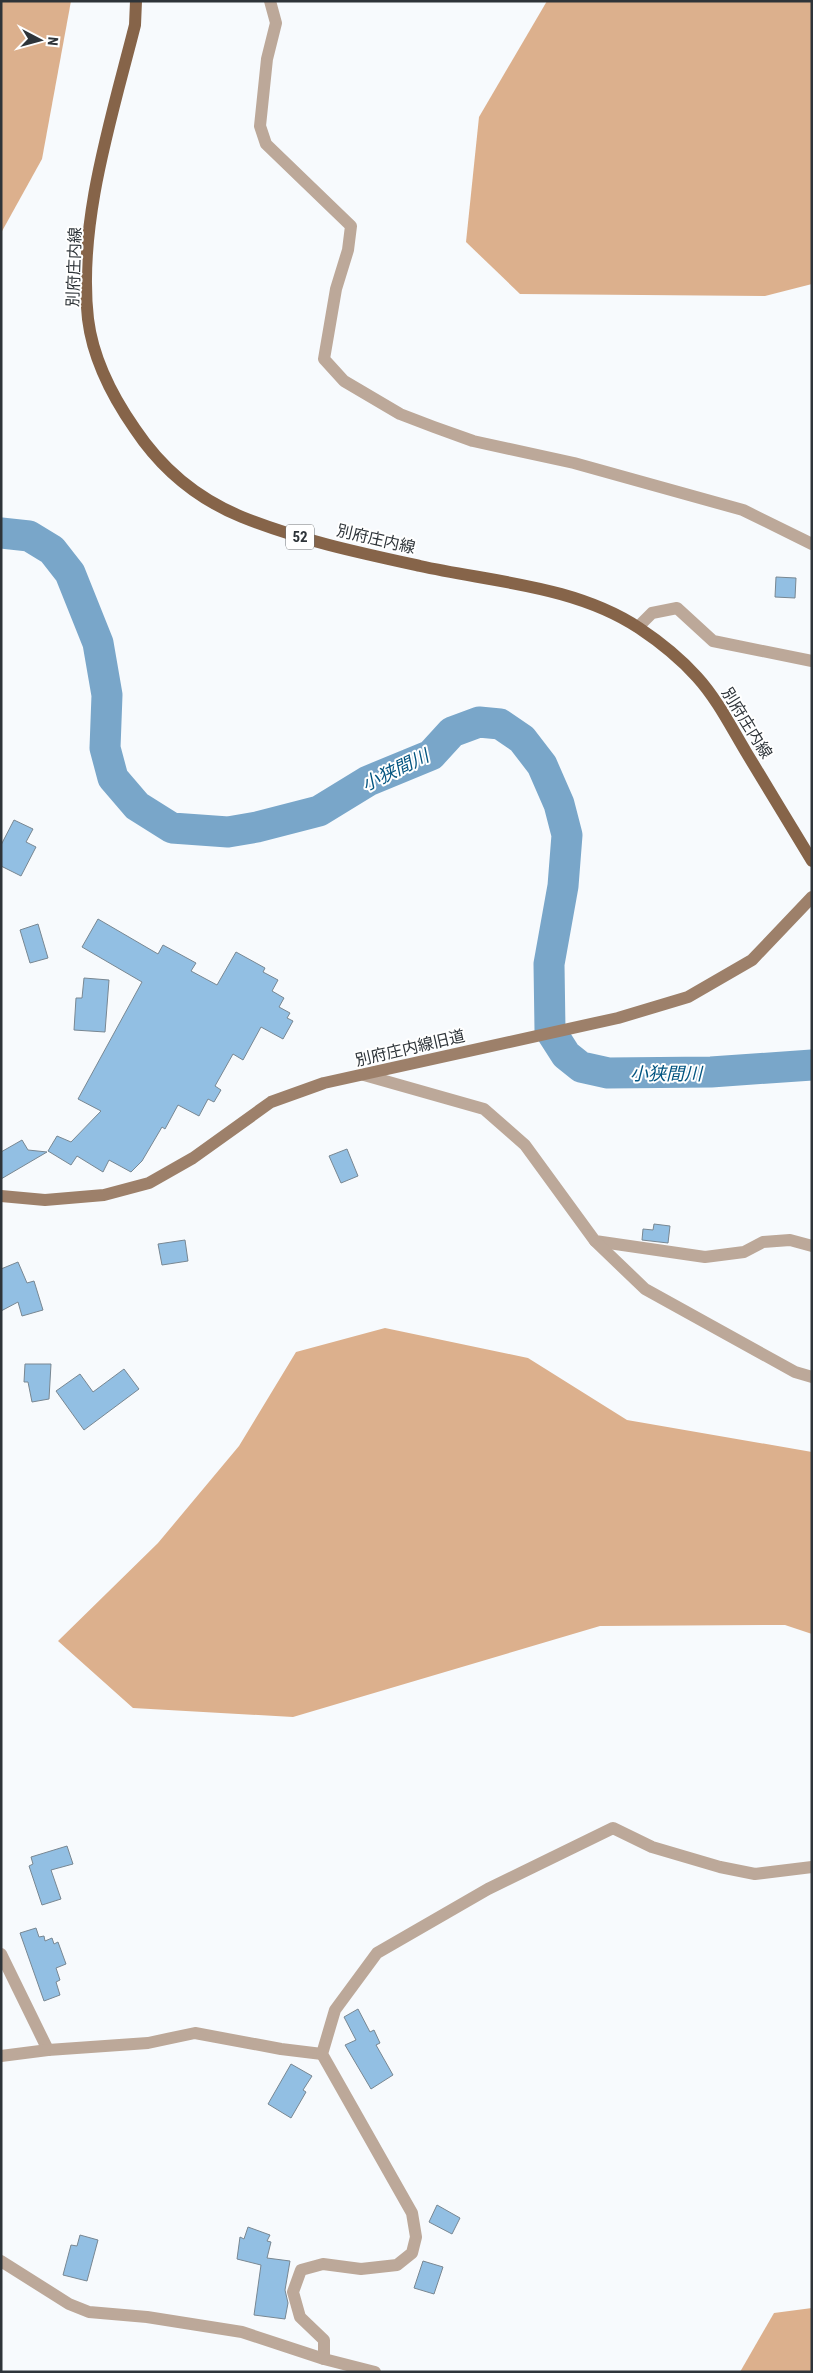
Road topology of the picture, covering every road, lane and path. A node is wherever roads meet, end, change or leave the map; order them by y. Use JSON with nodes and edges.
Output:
{"nodes":[{"id":1,"x":136,"y":1,"type":"edge"},
{"id":2,"x":270,"y":1,"type":"edge"},
{"id":3,"x":812,"y":544,"type":"edge"},
{"id":4,"x":638,"y":627,"type":"junction"},
{"id":5,"x":812,"y":661,"type":"edge"},
{"id":6,"x":812,"y":861,"type":"edge"},
{"id":7,"x":812,"y":897,"type":"edge"},
{"id":8,"x":364,"y":1075,"type":"junction"},
{"id":9,"x":1,"y":1196,"type":"edge"},
{"id":10,"x":595,"y":1241,"type":"junction"},
{"id":11,"x":812,"y":1246,"type":"edge"},
{"id":12,"x":812,"y":1377,"type":"edge"},
{"id":13,"x":812,"y":1867,"type":"edge"},
{"id":14,"x":1,"y":1954,"type":"edge"},
{"id":15,"x":48,"y":2050,"type":"junction"},
{"id":16,"x":322,"y":2054,"type":"junction"},
{"id":17,"x":1,"y":2056,"type":"edge"},
{"id":18,"x":1,"y":2261,"type":"edge"},
{"id":19,"x":324,"y":2359,"type":"junction"},
{"id":20,"x":375,"y":2372,"type":"edge"}],
"edges":[{"from":1,"to":4,"type":"main road","name":"別府庄内線","number":"52"},
{"from":2,"to":3,"type":"street"},
{"from":4,"to":5,"type":"street"},
{"from":4,"to":6,"type":"main road","name":"別府庄内線","number":"52"},
{"from":7,"to":8,"type":"street","name":"別府庄内線旧道"},
{"from":8,"to":9,"type":"street","name":"別府庄内線旧道"},
{"from":8,"to":10,"type":"street"},
{"from":10,"to":11,"type":"street"},
{"from":10,"to":12,"type":"street"},
{"from":13,"to":16,"type":"street"},
{"from":14,"to":15,"type":"street"},
{"from":15,"to":16,"type":"street"},
{"from":15,"to":17,"type":"street"},
{"from":16,"to":19,"type":"street"},
{"from":18,"to":19,"type":"street"},
{"from":19,"to":20,"type":"street"}]}
